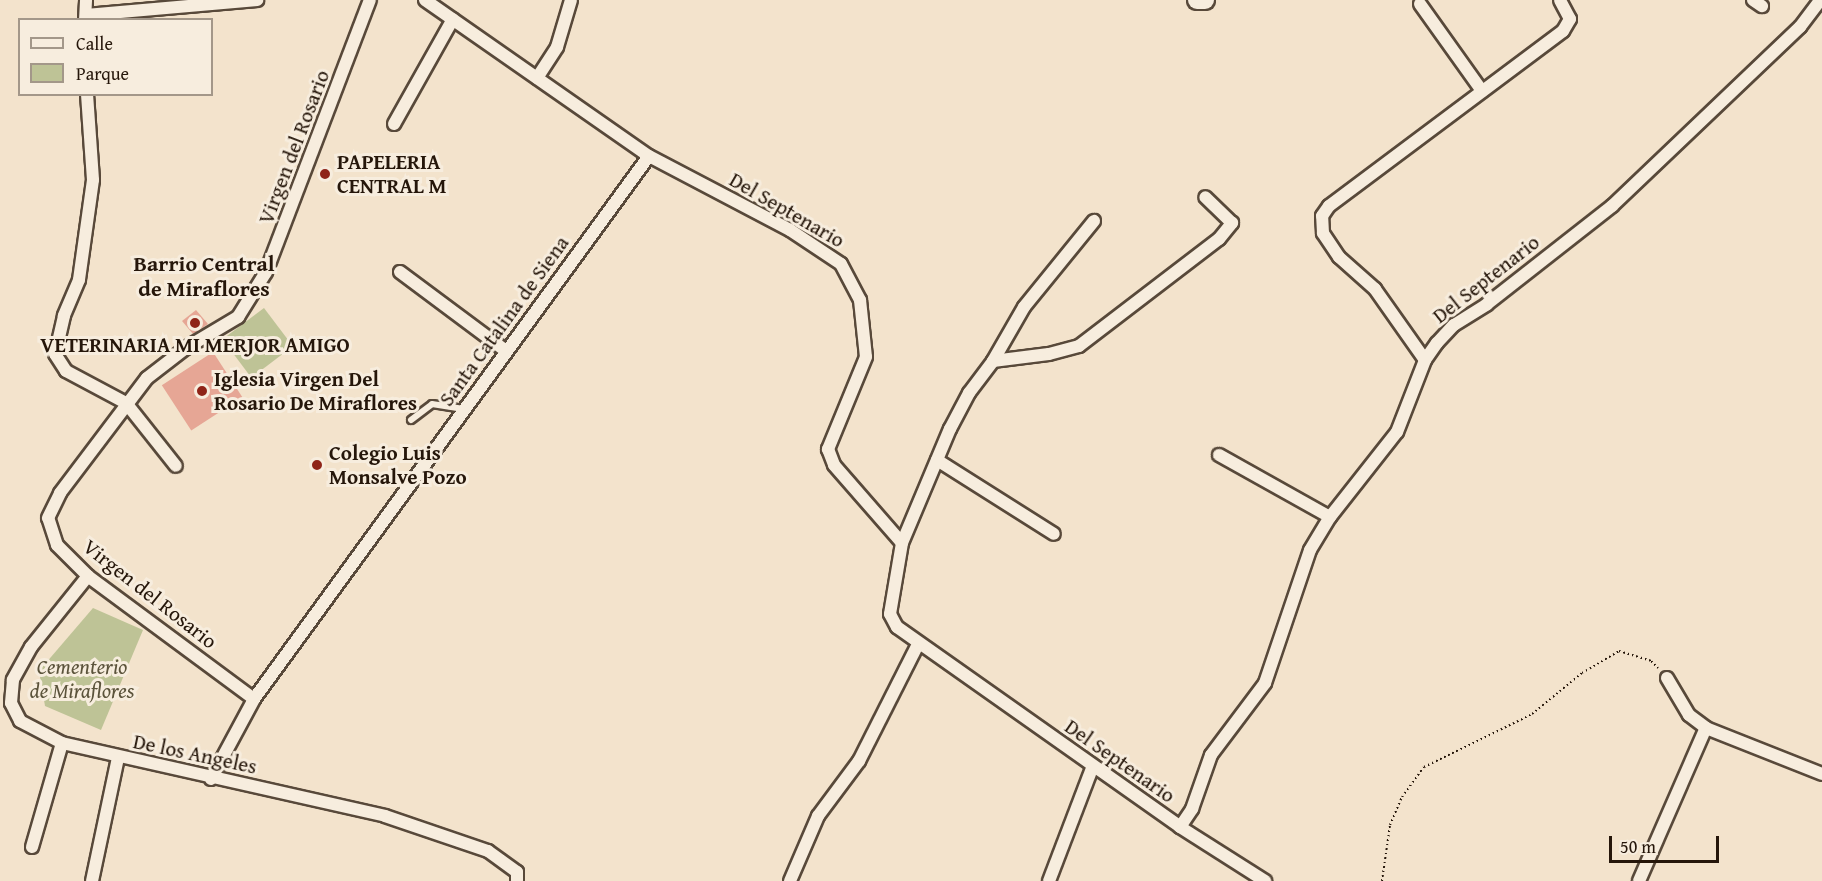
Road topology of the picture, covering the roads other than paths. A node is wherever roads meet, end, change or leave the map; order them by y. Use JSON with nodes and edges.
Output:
{"nodes":[{"id":1,"x":86,"y":0,"type":"edge"},
{"id":2,"x":257,"y":0,"type":"edge"},
{"id":3,"x":370,"y":0,"type":"edge"},
{"id":4,"x":425,"y":0,"type":"edge"},
{"id":5,"x":571,"y":0,"type":"edge"},
{"id":6,"x":1197,"y":0,"type":"edge"},
{"id":7,"x":1204,"y":0,"type":"edge"},
{"id":8,"x":1560,"y":0,"type":"edge"},
{"id":9,"x":1820,"y":0,"type":"edge"},
{"id":10,"x":1421,"y":1,"type":"edge"},
{"id":11,"x":86,"y":17,"type":"edge"},
{"id":12,"x":453,"y":19,"type":"junction"},
{"id":13,"x":537,"y":78,"type":"junction"},
{"id":14,"x":1482,"y":91,"type":"junction"},
{"id":15,"x":87,"y":96,"type":"edge"},
{"id":16,"x":394,"y":124,"type":"dead end"},
{"id":17,"x":649,"y":156,"type":"junction"},
{"id":18,"x":1205,"y":197,"type":"dead end"},
{"id":19,"x":1094,"y":221,"type":"dead end"},
{"id":20,"x":400,"y":273,"type":"dead end"},
{"id":21,"x":506,"y":351,"type":"junction"},
{"id":22,"x":1425,"y":360,"type":"junction"},
{"id":23,"x":993,"y":361,"type":"junction"},
{"id":24,"x":126,"y":403,"type":"junction"},
{"id":25,"x":465,"y":409,"type":"junction"},
{"id":26,"x":411,"y":420,"type":"dead end"},
{"id":27,"x":1219,"y":455,"type":"dead end"},
{"id":28,"x":937,"y":460,"type":"junction"},
{"id":29,"x":177,"y":466,"type":"dead end"},
{"id":30,"x":1330,"y":518,"type":"junction"},
{"id":31,"x":1054,"y":534,"type":"dead end"},
{"id":32,"x":902,"y":543,"type":"junction"},
{"id":33,"x":88,"y":576,"type":"junction"},
{"id":34,"x":918,"y":644,"type":"junction"},
{"id":35,"x":1667,"y":678,"type":"road end"},
{"id":36,"x":254,"y":699,"type":"junction"},
{"id":37,"x":1706,"y":728,"type":"junction"},
{"id":38,"x":62,"y":743,"type":"junction"},
{"id":39,"x":118,"y":758,"type":"junction"},
{"id":40,"x":1093,"y":766,"type":"junction"},
{"id":41,"x":1822,"y":774,"type":"edge"},
{"id":42,"x":211,"y":779,"type":"junction"},
{"id":43,"x":1179,"y":827,"type":"junction"},
{"id":44,"x":32,"y":847,"type":"dead end"},
{"id":45,"x":92,"y":881,"type":"edge"},
{"id":46,"x":517,"y":881,"type":"edge"},
{"id":47,"x":790,"y":881,"type":"edge"},
{"id":48,"x":1049,"y":881,"type":"edge"},
{"id":49,"x":1265,"y":881,"type":"edge"},
{"id":50,"x":1639,"y":881,"type":"edge"}],
"edges":[{"from":1,"to":11,"type":"street"},
{"from":2,"to":11,"type":"street"},
{"from":3,"to":24,"type":"street","name":"Virgen del Rosario"},
{"from":4,"to":12,"type":"street","name":"Del Septenario"},
{"from":5,"to":13,"type":"street"},
{"from":6,"to":7,"type":"street"},
{"from":8,"to":14,"type":"street"},
{"from":9,"to":22,"type":"street","name":"Del Septenario"},
{"from":10,"to":14,"type":"street"},
{"from":12,"to":13,"type":"street","name":"Del Septenario"},
{"from":12,"to":16,"type":"street"},
{"from":13,"to":17,"type":"street","name":"Del Septenario"},
{"from":14,"to":22,"type":"street"},
{"from":15,"to":24,"type":"street"},
{"from":17,"to":21,"type":"street","name":"Santa Catalina de Siena"},
{"from":17,"to":32,"type":"street","name":"Del Septenario"},
{"from":18,"to":23,"type":"street"},
{"from":19,"to":23,"type":"street"},
{"from":20,"to":21,"type":"street"},
{"from":21,"to":25,"type":"street","name":"Santa Catalina de Siena"},
{"from":22,"to":30,"type":"street","name":"Del Septenario"},
{"from":23,"to":28,"type":"street"},
{"from":24,"to":29,"type":"street"},
{"from":24,"to":33,"type":"street","name":"Virgen del Rosario"},
{"from":25,"to":26,"type":"lane"},
{"from":25,"to":36,"type":"street","name":"Santa Catalina de Siena"},
{"from":27,"to":30,"type":"street"},
{"from":28,"to":31,"type":"street"},
{"from":28,"to":32,"type":"street"},
{"from":30,"to":43,"type":"street","name":"Del Septenario"},
{"from":32,"to":34,"type":"street","name":"Del Septenario"},
{"from":33,"to":36,"type":"street","name":"Virgen del Rosario"},
{"from":33,"to":38,"type":"street","name":"De los Angeles"},
{"from":34,"to":40,"type":"street","name":"Del Septenario"},
{"from":34,"to":47,"type":"street"},
{"from":35,"to":37,"type":"street"},
{"from":36,"to":42,"type":"street","name":"Santa Catalina de Siena"},
{"from":37,"to":41,"type":"street"},
{"from":37,"to":50,"type":"street"},
{"from":38,"to":39,"type":"street","name":"De los Angeles"},
{"from":38,"to":44,"type":"street"},
{"from":39,"to":42,"type":"street","name":"De los Angeles"},
{"from":39,"to":45,"type":"street"},
{"from":40,"to":43,"type":"street","name":"Del Septenario"},
{"from":40,"to":48,"type":"street"},
{"from":42,"to":46,"type":"street","name":"De los Angeles"},
{"from":43,"to":49,"type":"street"}]}
